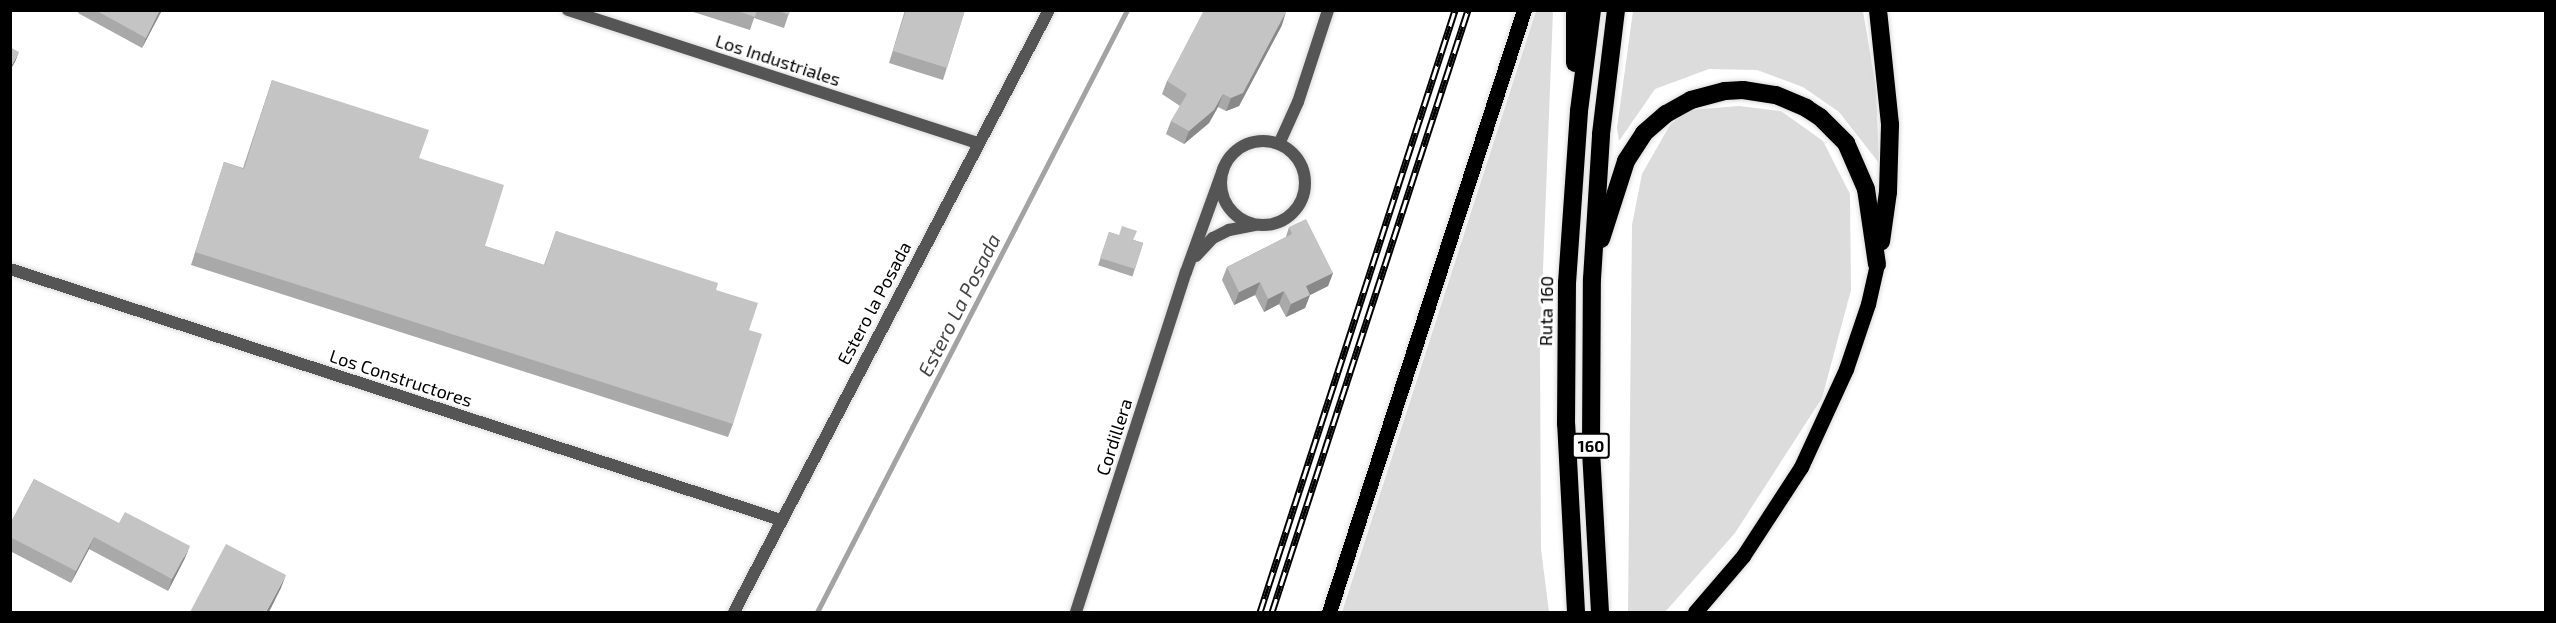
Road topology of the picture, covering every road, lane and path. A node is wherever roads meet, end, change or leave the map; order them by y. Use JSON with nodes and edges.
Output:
{"nodes":[{"id":1,"x":568,"y":10,"type":"edge"},
{"id":2,"x":1049,"y":10,"type":"edge"},
{"id":3,"x":1328,"y":10,"type":"edge"},
{"id":4,"x":1524,"y":10,"type":"edge"},
{"id":5,"x":1575,"y":10,"type":"edge"},
{"id":6,"x":1592,"y":10,"type":"edge"},
{"id":7,"x":1616,"y":10,"type":"edge"},
{"id":8,"x":1878,"y":10,"type":"edge"},
{"id":9,"x":1579,"y":111,"type":"junction"},
{"id":10,"x":978,"y":143,"type":"junction"},
{"id":11,"x":1279,"y":144,"type":"junction"},
{"id":12,"x":1223,"y":170,"type":"junction"},
{"id":13,"x":1255,"y":225,"type":"junction"},
{"id":14,"x":1877,"y":264,"type":"junction"},
{"id":15,"x":10,"y":269,"type":"edge"},
{"id":16,"x":1186,"y":272,"type":"junction"},
{"id":17,"x":1592,"y":279,"type":"junction"},
{"id":18,"x":781,"y":520,"type":"junction"},
{"id":19,"x":734,"y":612,"type":"edge"},
{"id":20,"x":1076,"y":612,"type":"edge"},
{"id":21,"x":1329,"y":612,"type":"edge"},
{"id":22,"x":1576,"y":612,"type":"edge"},
{"id":23,"x":1600,"y":612,"type":"edge"},
{"id":24,"x":1695,"y":612,"type":"edge"}],
"edges":[{"from":1,"to":10,"type":"street","name":"Los Industriales"},
{"from":2,"to":10,"type":"street","name":"Estero la Posada"},
{"from":3,"to":11,"type":"street"},
{"from":4,"to":21,"type":"main road"},
{"from":5,"to":9,"type":"highway"},
{"from":6,"to":9,"type":"highway","name":"Ruta 160","number":"160"},
{"from":7,"to":17,"type":"highway","number":"160"},
{"from":8,"to":14,"type":"highway"},
{"from":9,"to":22,"type":"highway","name":"Ruta 160","number":"160"},
{"from":10,"to":18,"type":"street","name":"Estero la Posada"},
{"from":11,"to":12,"type":"street","name":"Cordillera"},
{"from":11,"to":13,"type":"street","name":"Cordillera"},
{"from":12,"to":13,"type":"street"},
{"from":12,"to":16,"type":"street","name":"Cordillera"},
{"from":13,"to":16,"type":"street","name":"Cordillera"},
{"from":14,"to":17,"type":"highway"},
{"from":14,"to":24,"type":"main road"},
{"from":15,"to":18,"type":"street","name":"Los Constructores"},
{"from":16,"to":20,"type":"street","name":"Cordillera"},
{"from":17,"to":23,"type":"highway","number":"160"},
{"from":18,"to":19,"type":"street","name":"Estero la Posada"}]}
